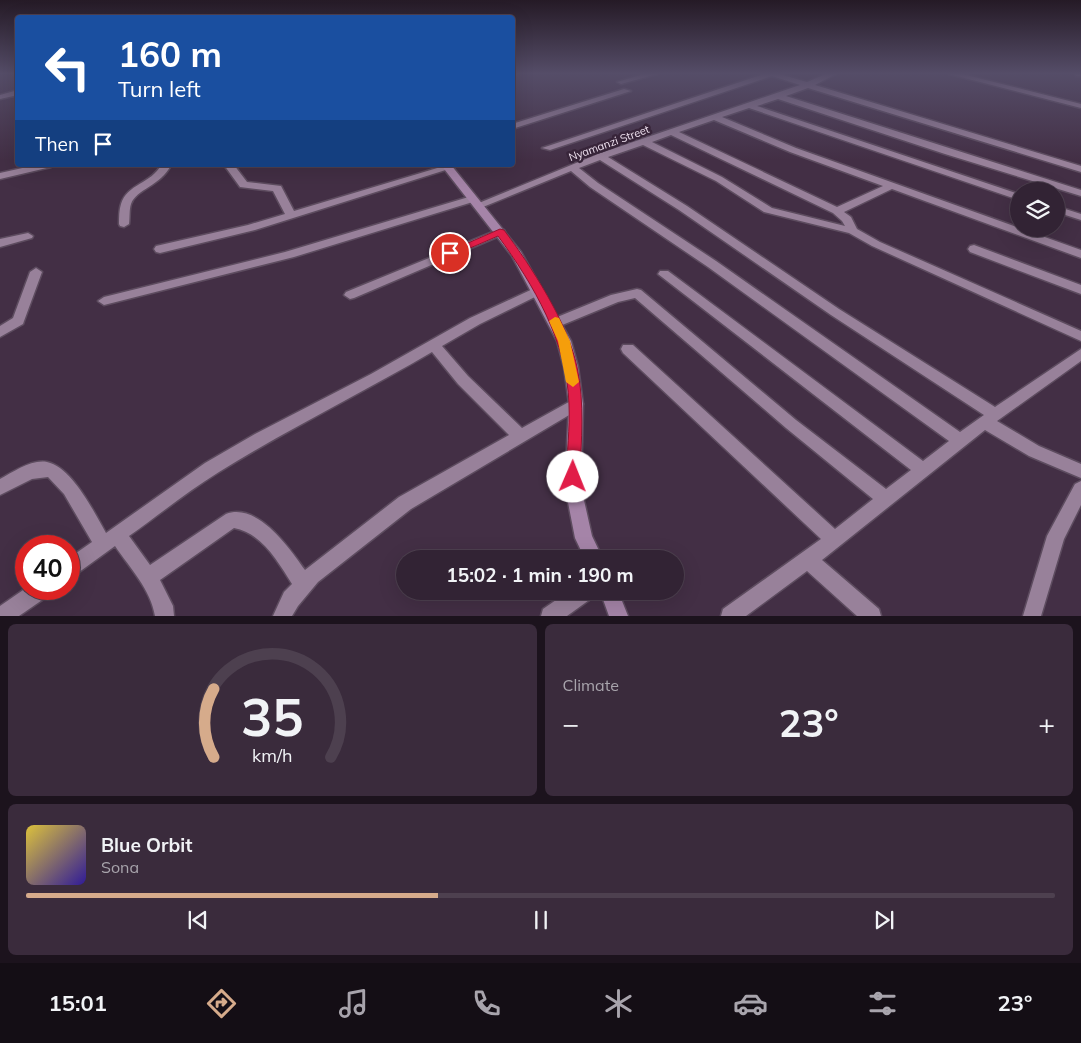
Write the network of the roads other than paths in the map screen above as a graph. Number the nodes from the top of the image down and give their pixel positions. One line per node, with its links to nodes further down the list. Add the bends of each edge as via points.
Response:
1 (589, 103): 10 (street)
2 (684, 103): 13 (street)
3 (755, 103): 7 (street, Nyamanzi Street)
4 (798, 103): 23 (street)
5 (865, 103): 20 (street)
6 (1068, 103): 8 (street)
7 (747, 105): 9 (street, Nyamanzi Street); 24 (street)
8 (1081, 106)
9 (714, 117): 11 (street, Nyamanzi Street); 22 (street)
10 (515, 126)
11 (672, 132): 12 (street, Nyamanzi Street); 26 (street)
12 (645, 142): 14 (street, Nyamanzi Street); 31 (street, via 768,210)
13 (547, 148)
14 (601, 156): 19 (street, Nyamanzi Street); 51 (street, via 683,208)
15 (39, 167): 21 (street)
16 (165, 167): 30 (street, via 158,180 130,196)
17 (230, 167): 28 (street, via 244,185 277,188)
18 (446, 167): 25 (street); 28 (street)
19 (573, 168): 25 (street, Nyamanzi Street); 53 (street)
20 (1081, 169)
21 (0, 176)
22 (892, 186): 26 (street); 37 (street)
23 (1081, 193)
24 (1010, 194)
25 (475, 202): 32 (street); 43 (street, Nyamanzi Street, via 246,266)
26 (837, 211): 31 (street)
27 (1065, 212): 29 (street)
28 (291, 216): 35 (street)
29 (1081, 218)
30 (124, 224)
31 (853, 231): 46 (street)
32 (500, 232): 41 (street); 42 (street)
33 (28, 236): 34 (street)
34 (0, 243)
35 (160, 249)
36 (974, 249): 40 (street)
37 (1081, 254)
38 (36, 272): 45 (street, via 18,321)
39 (664, 274): 54 (street)
40 (1081, 290)
41 (537, 291): 44 (street); 47 (street)
42 (350, 295)
43 (104, 301)
44 (555, 323): 50 (street, via 571,367); 58 (street, via 615,298 637,293 791,424)
45 (0, 332)
46 (1081, 336)
47 (434, 345): 52 (street); 59 (street, via 260,438 211,468)
48 (628, 349): 60 (street)
49 (1081, 354): 51 (street)
50 (576, 404): 52 (street); 61 (street, via 573,488)
51 (990, 419): 53 (street); 55 (street, via 1034,451)
52 (519, 436): 65 (street, via 405,503)
53 (961, 441): 54 (street)
54 (922, 470): 58 (street)
55 (1081, 471)
56 (0, 487): 59 (street, via 48,468 58,474)
57 (1081, 489): 69 (street, via 1056,536)
58 (886, 499): 60 (street)
59 (110, 540): 63 (street); 64 (street)
60 (834, 540): 62 (street)
61 (590, 550)
62 (807, 559): 75 (street); 76 (street)
63 (80, 561)
64 (148, 578): 65 (street, via 232,520 243,520 259,530 280,552); 71 (street)
65 (304, 585): 72 (street)
66 (25, 600): 70 (street)
67 (573, 600): 73 (street)
68 (613, 600): 74 (street)
69 (1032, 614)
70 (2, 616)
71 (165, 616)
72 (282, 616)
73 (550, 616)
74 (619, 616)
75 (730, 616)
76 (872, 616)

